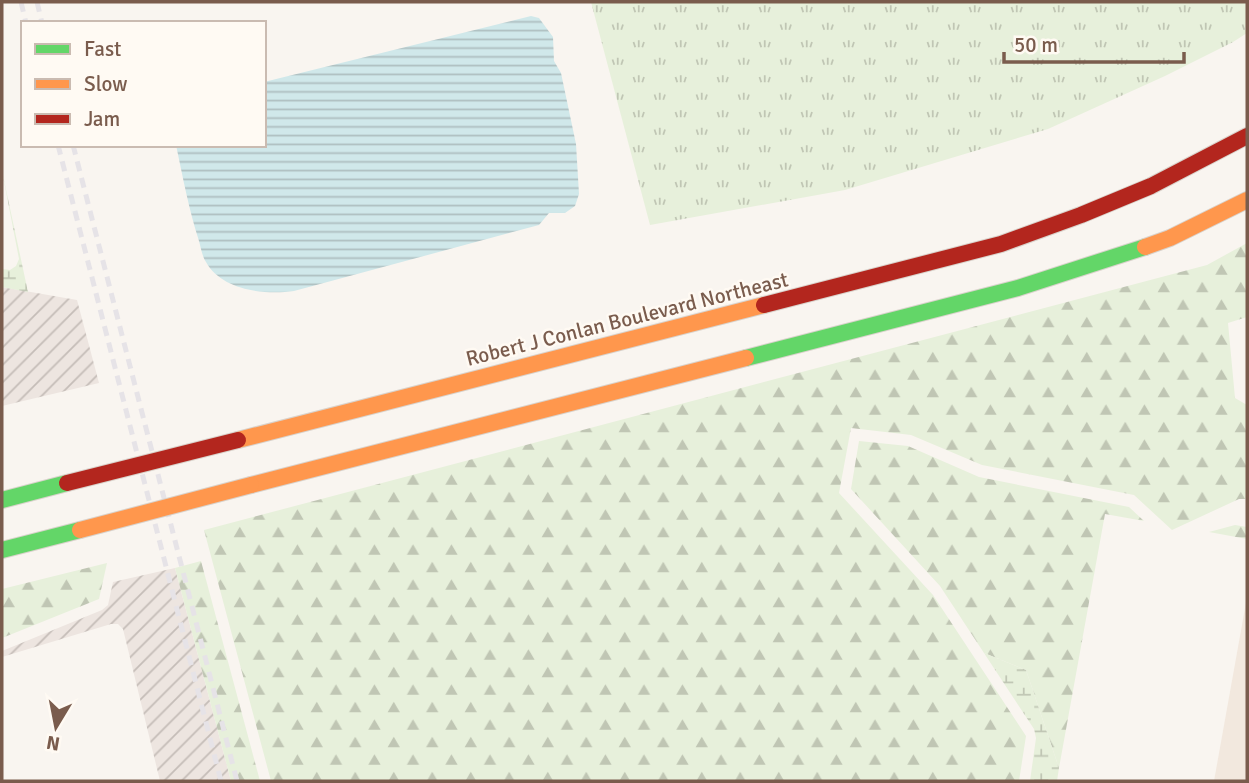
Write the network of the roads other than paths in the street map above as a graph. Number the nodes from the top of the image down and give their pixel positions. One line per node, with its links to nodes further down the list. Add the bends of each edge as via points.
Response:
1 (1247, 136): 3 (main road, Robert J Conlan Boulevard Northeast, bridge, via 1151,186 1000,244)
2 (1247, 200): 4 (main road, bridge, via 1170,238 1018,288)
3 (2, 500)
4 (2, 550)

